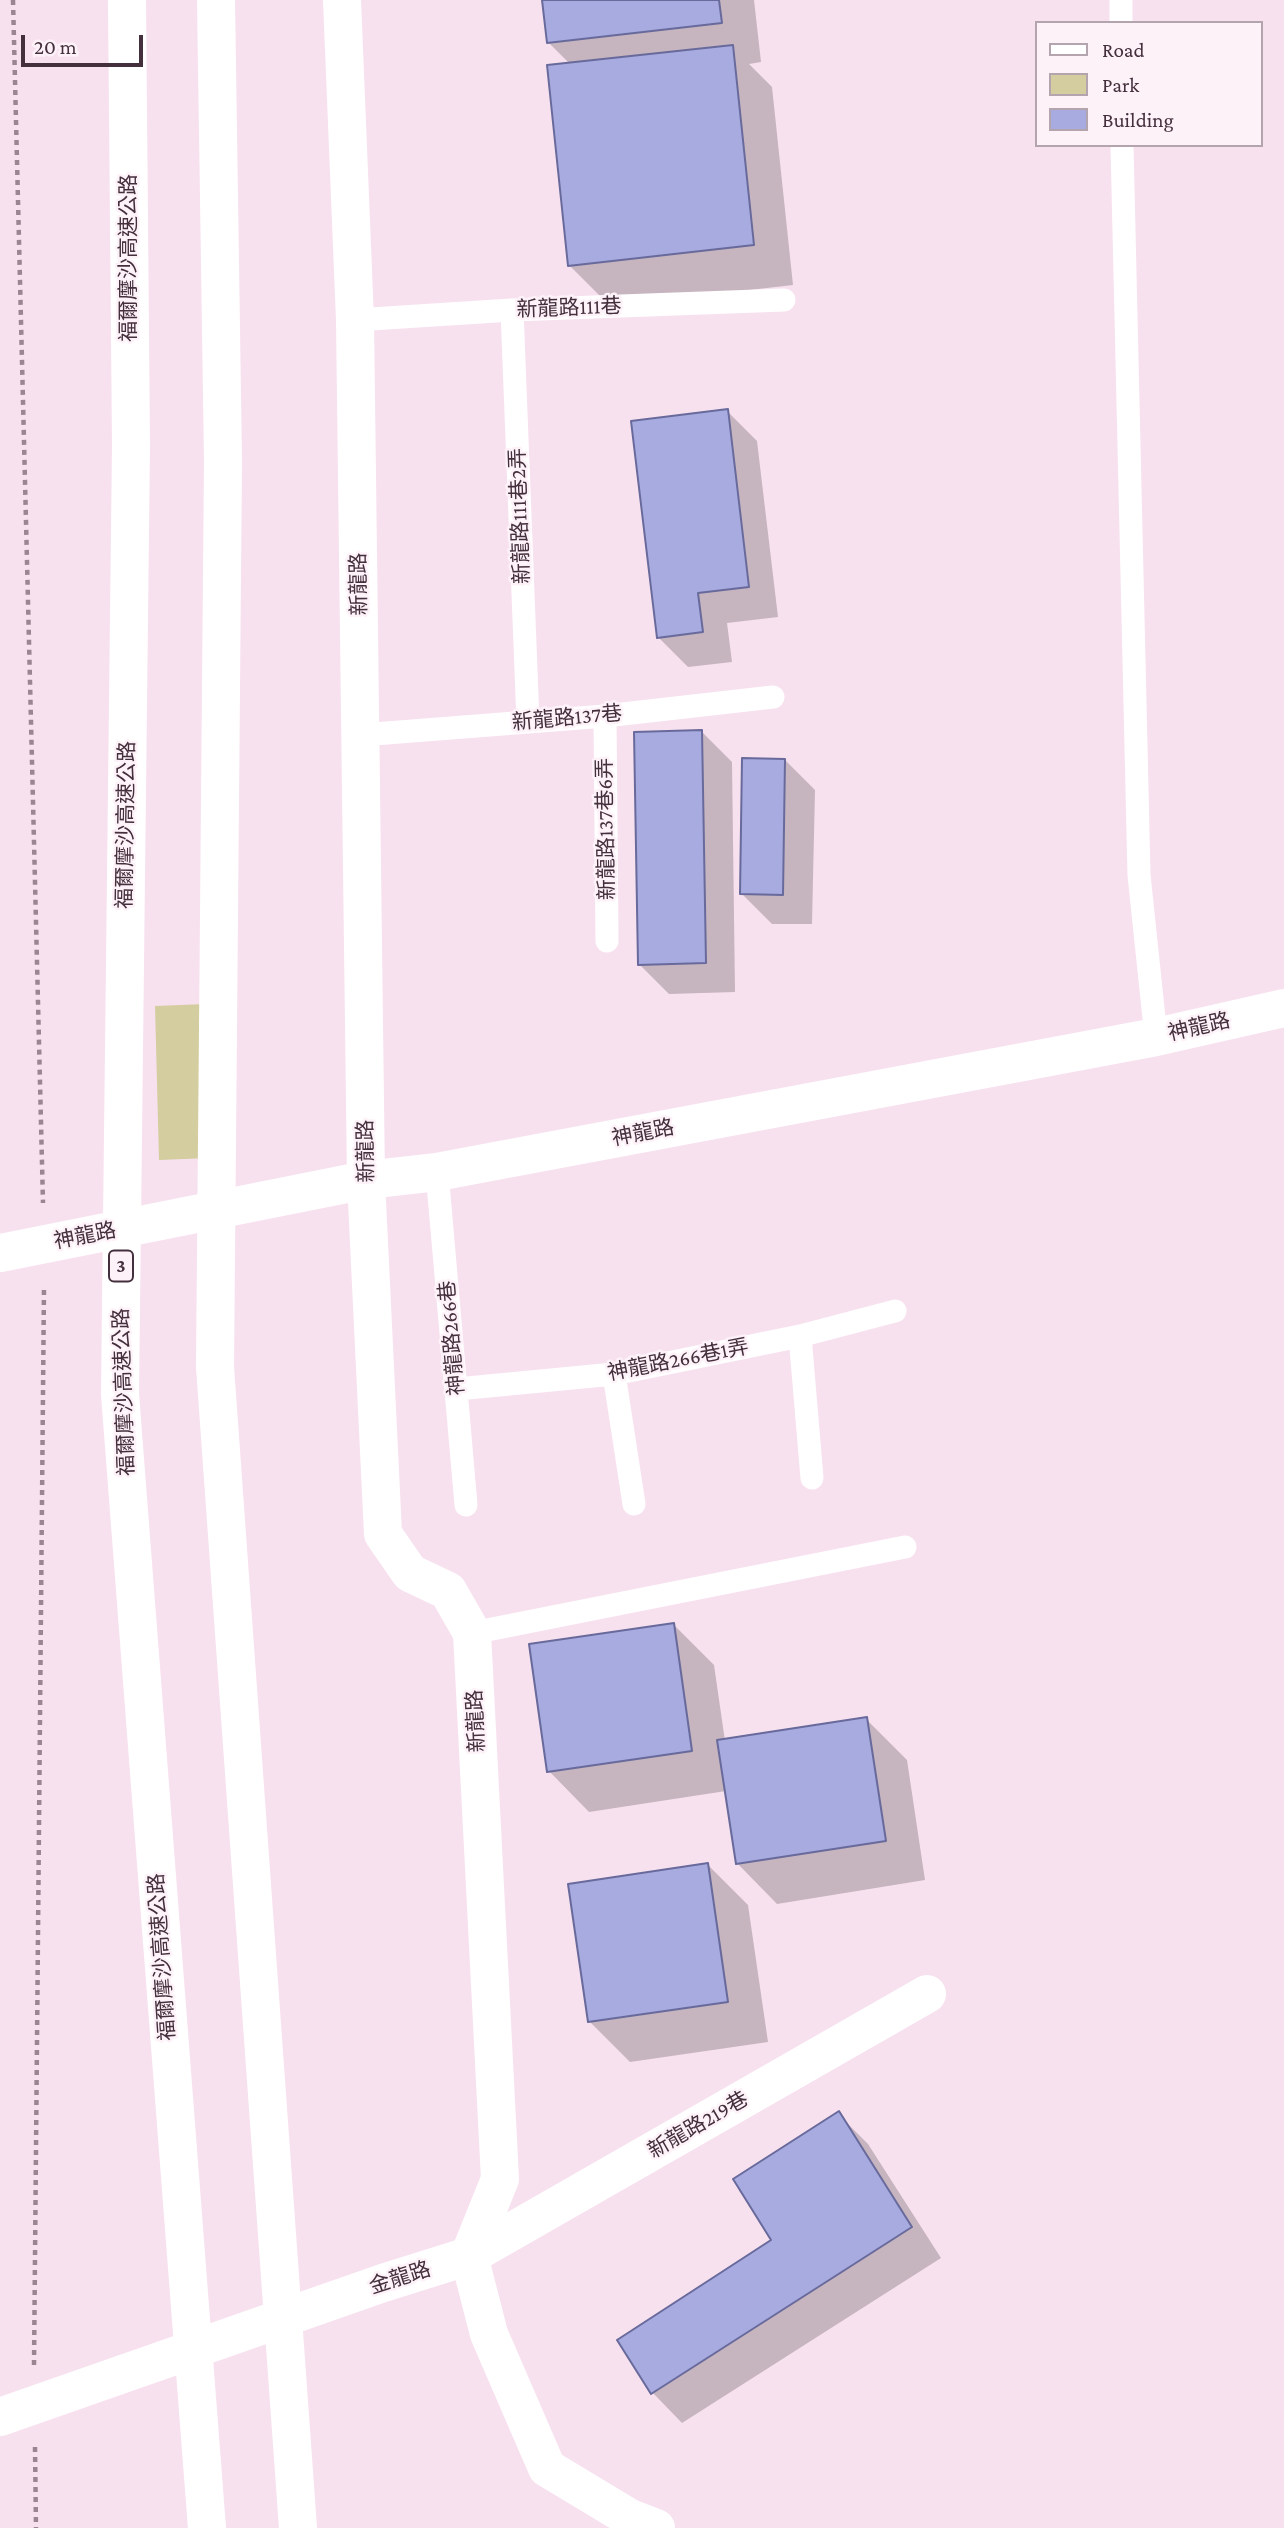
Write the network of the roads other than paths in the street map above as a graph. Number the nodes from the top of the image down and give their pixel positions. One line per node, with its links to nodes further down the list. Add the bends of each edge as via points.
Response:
1 (127, 0): 32 (main road, 福爾摩沙高速公路 / 3, via 131,445 120,1394)
2 (216, 0): 33 (main road, via 223,475 215,1367)
3 (342, 0): 9 (main road, 新龍路)
4 (1121, 0): 5 (lane)
5 (1121, 21)
6 (1122, 147): 16 (lane, via 1139,875)
7 (784, 300): 8 (lane, 新龍路111巷)
8 (512, 310): 9 (lane, 新龍路111巷); 12 (lane, 新龍路111巷2弄)
9 (355, 320): 13 (main road, 新龍路)
10 (773, 697): 11 (lane, 新龍路137巷)
11 (605, 716): 12 (lane, 新龍路137巷); 14 (lane, 新龍路137巷6弄)
12 (528, 722): 13 (lane, 新龍路137巷)
13 (361, 735): 18 (main road, 新龍路)
14 (607, 942)
15 (1284, 1008): 16 (main road, 神龍路)
16 (1156, 1037): 17 (main road, 神龍路)
17 (437, 1172): 18 (main road, 神龍路); 23 (lane, 神龍路266巷)
18 (366, 1180): 19 (main road, 神龍路); 28 (main road, 新龍路, via 383,1534 410,1573 448,1591)
19 (0, 1253)
20 (895, 1311): 21 (lane, 神龍路266巷1弄)
21 (800, 1336): 22 (lane, 神龍路266巷1弄); 24 (lane)
22 (614, 1374): 23 (lane, 神龍路266巷1弄); 25 (lane)
23 (457, 1389): 26 (lane, 神龍路266巷)
24 (811, 1478)
25 (634, 1504)
26 (466, 1505)
27 (905, 1547): 28 (lane)
28 (471, 1633): 30 (main road, 新龍路, via 500,2179)
29 (927, 1994): 30 (main road, 新龍路219巷)
30 (469, 2256): 31 (main road, 金龍路); 34 (main road, via 489,2334 547,2468 630,2518)
31 (17, 2412)
32 (207, 2528)
33 (298, 2528)
34 (656, 2528)

